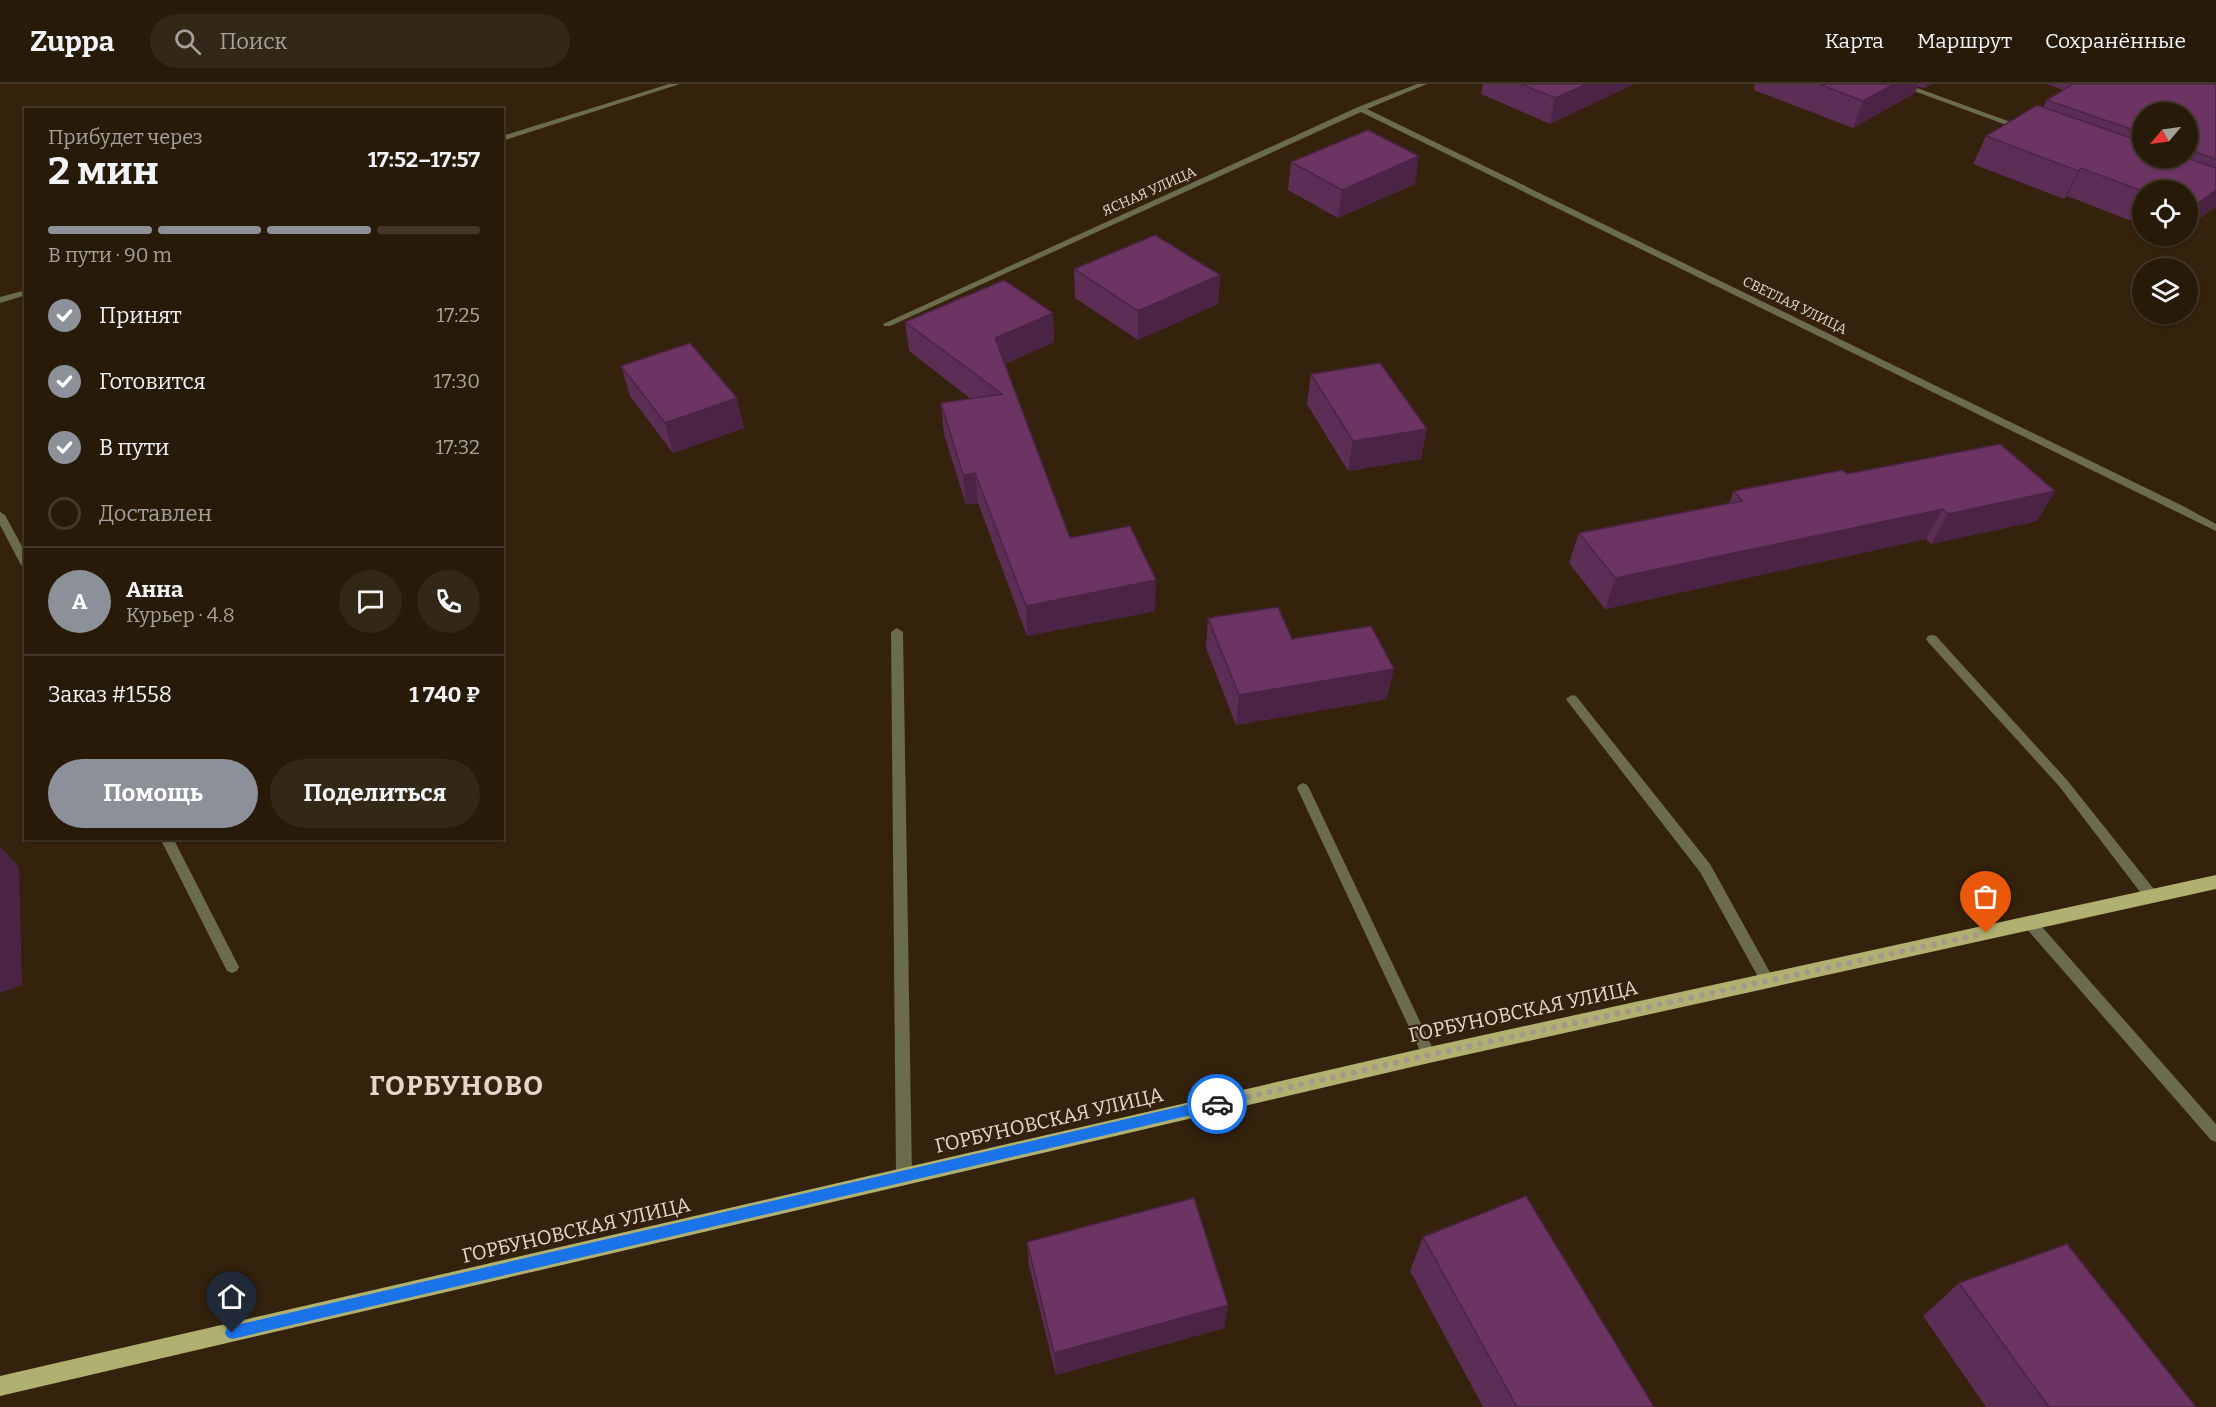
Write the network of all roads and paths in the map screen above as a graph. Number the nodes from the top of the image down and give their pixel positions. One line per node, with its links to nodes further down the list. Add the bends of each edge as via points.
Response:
1 (676, 84): 6 (street)
2 (1423, 84): 4 (street, ЯСНАЯ УЛИЦА)
3 (1899, 84): 5 (street)
4 (1361, 109): 9 (street, ЯСНАЯ УЛИЦА); 11 (street, СВЕТЛАЯ УЛИЦА)
5 (2030, 131)
6 (504, 139)
7 (24, 293): 8 (street)
8 (0, 300)
9 (887, 324)
10 (0, 515): 12 (street)
11 (2216, 528)
12 (24, 561)
13 (897, 632): 25 (street)
14 (1932, 639): 19 (street, via 2063,783)
15 (1572, 699): 22 (street, via 1705,868)
16 (1303, 788): 23 (street)
17 (167, 840): 21 (street)
18 (2216, 882): 19 (main road, ГОРБУНОВСКАЯ УЛИЦА)
19 (2152, 897): 20 (main road, ГОРБУНОВСКАЯ УЛИЦА)
20 (2030, 923): 22 (main road, ГОРБУНОВСКАЯ УЛИЦА); 24 (street)
21 (232, 967)
22 (1767, 980): 23 (main road, ГОРБУНОВСКАЯ УЛИЦА)
23 (1429, 1055): 25 (main road, ГОРБУНОВСКАЯ УЛИЦА)
24 (2216, 1135)
25 (904, 1176): 26 (main road, ГОРБУНОВСКАЯ УЛИЦА)
26 (0, 1386)

